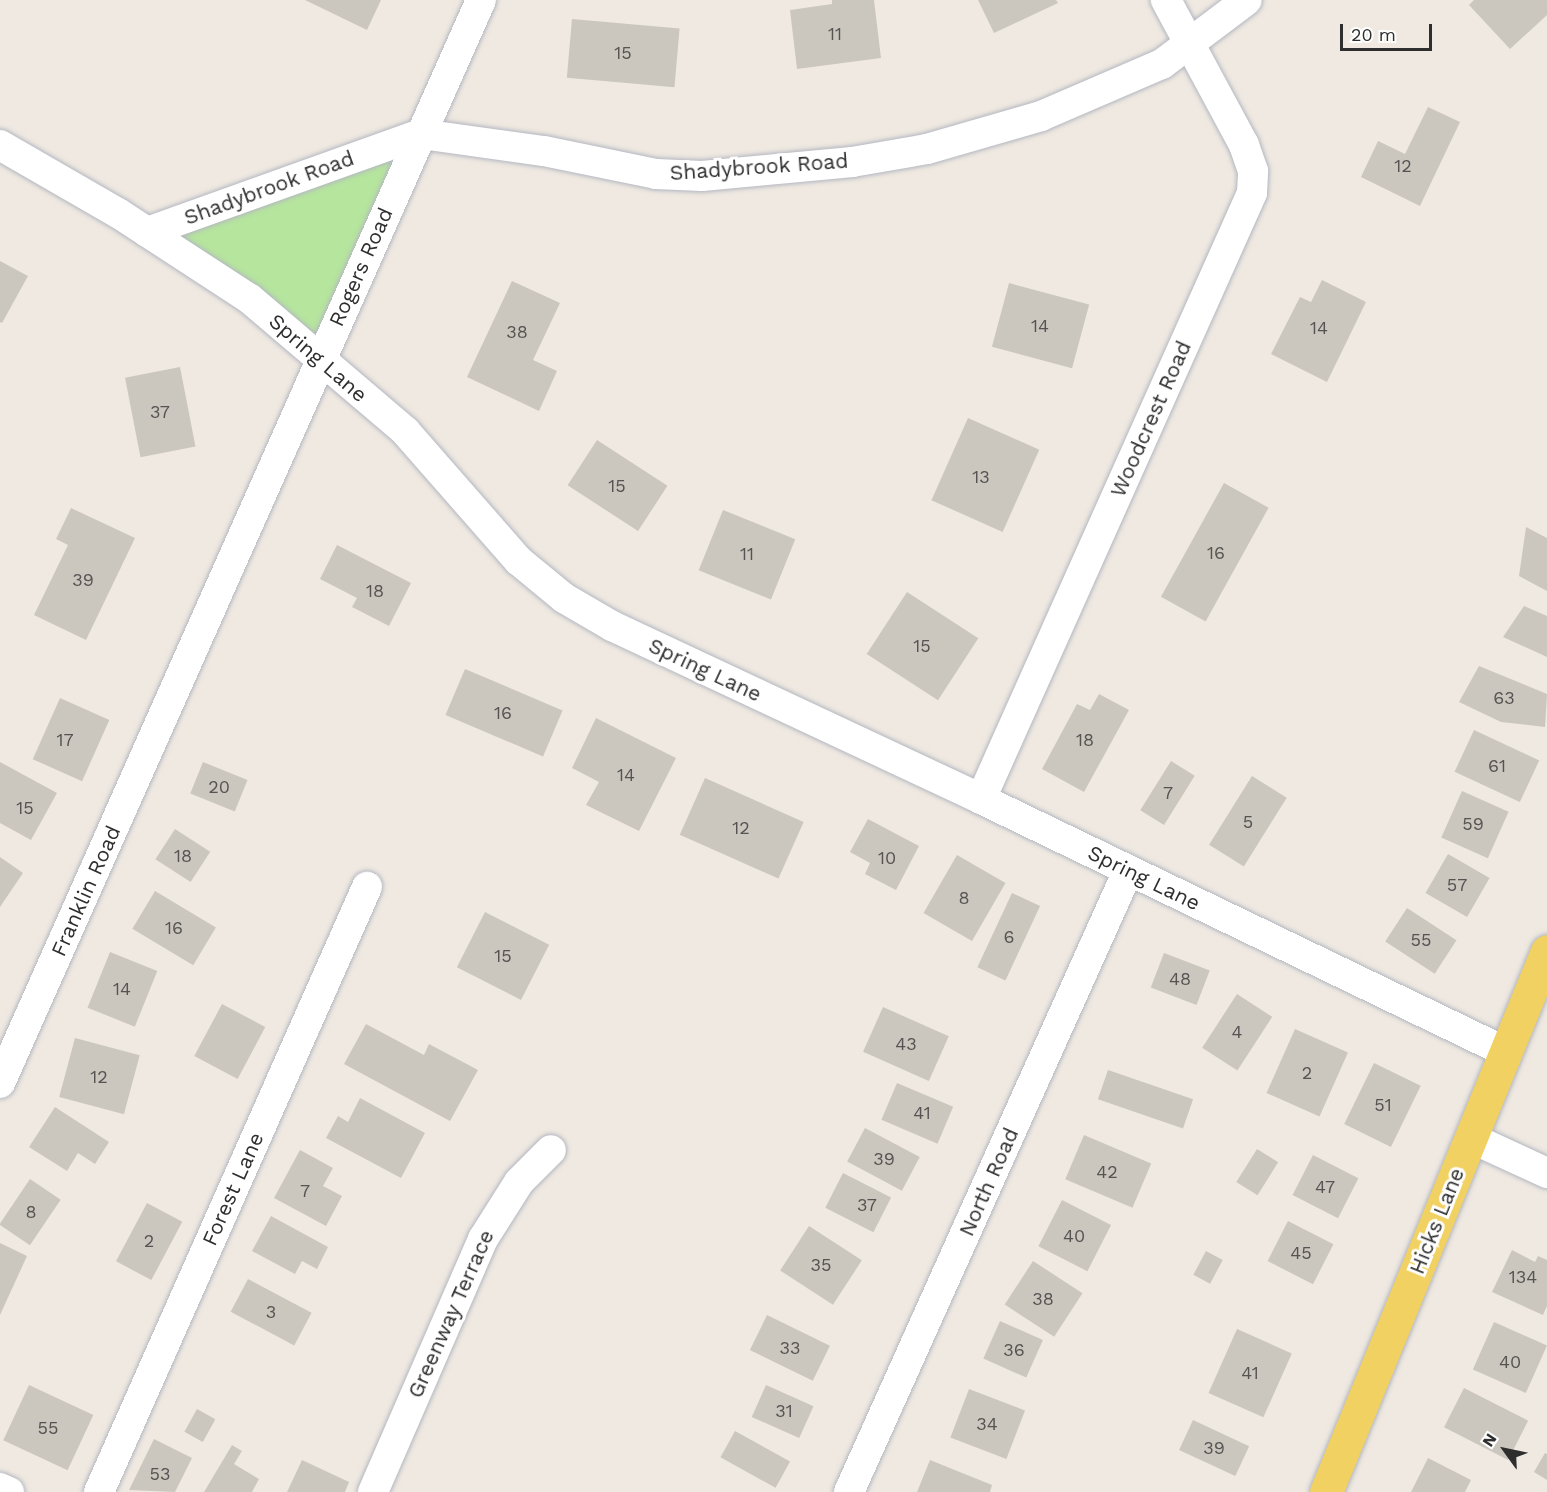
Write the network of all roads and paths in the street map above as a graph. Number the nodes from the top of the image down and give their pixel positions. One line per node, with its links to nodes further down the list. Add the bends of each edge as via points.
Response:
1 (481, 0): 5 (street, Rogers Road)
2 (1166, 0): 4 (street, Woodcrest Road)
3 (1247, 0): 4 (street, Shadybrook Road)
4 (1188, 41): 5 (street, Shadybrook Road, via 1162,64 1041,116 927,149 852,162 702,176 656,174 544,151); 10 (street, Woodcrest Road, via 1244,145 1253,171 1252,193)
5 (421, 134): 7 (street, Shadybrook Road); 8 (street, Rogers Road)
6 (0, 145): 7 (street, Spring Lane)
7 (147, 232): 8 (street, Spring Lane, via 250,299)
8 (319, 361): 9 (street, Rogers Road); 10 (street, Spring Lane, via 405,431 519,561 564,598 612,626)
9 (170, 699): 15 (street, Franklin Road)
10 (981, 798): 11 (street, Spring Lane)
11 (1128, 871): 14 (street, Spring Lane); 23 (street, North Road)
12 (367, 887): 21 (street, Forest Lane)
13 (1547, 951): 14 (main road, Hicks Lane)
14 (1506, 1052): 16 (main road, Hicks Lane)
15 (0, 1083)
16 (1471, 1138): 18 (street); 24 (main road, Hicks Lane)
17 (551, 1150): 22 (street, Greenway Terrace, via 519,1182 483,1239)
18 (1547, 1173)
19 (0, 1488): 20 (street)
20 (9, 1492)
21 (99, 1492)
22 (373, 1492)
23 (849, 1492)
24 (1326, 1492)

